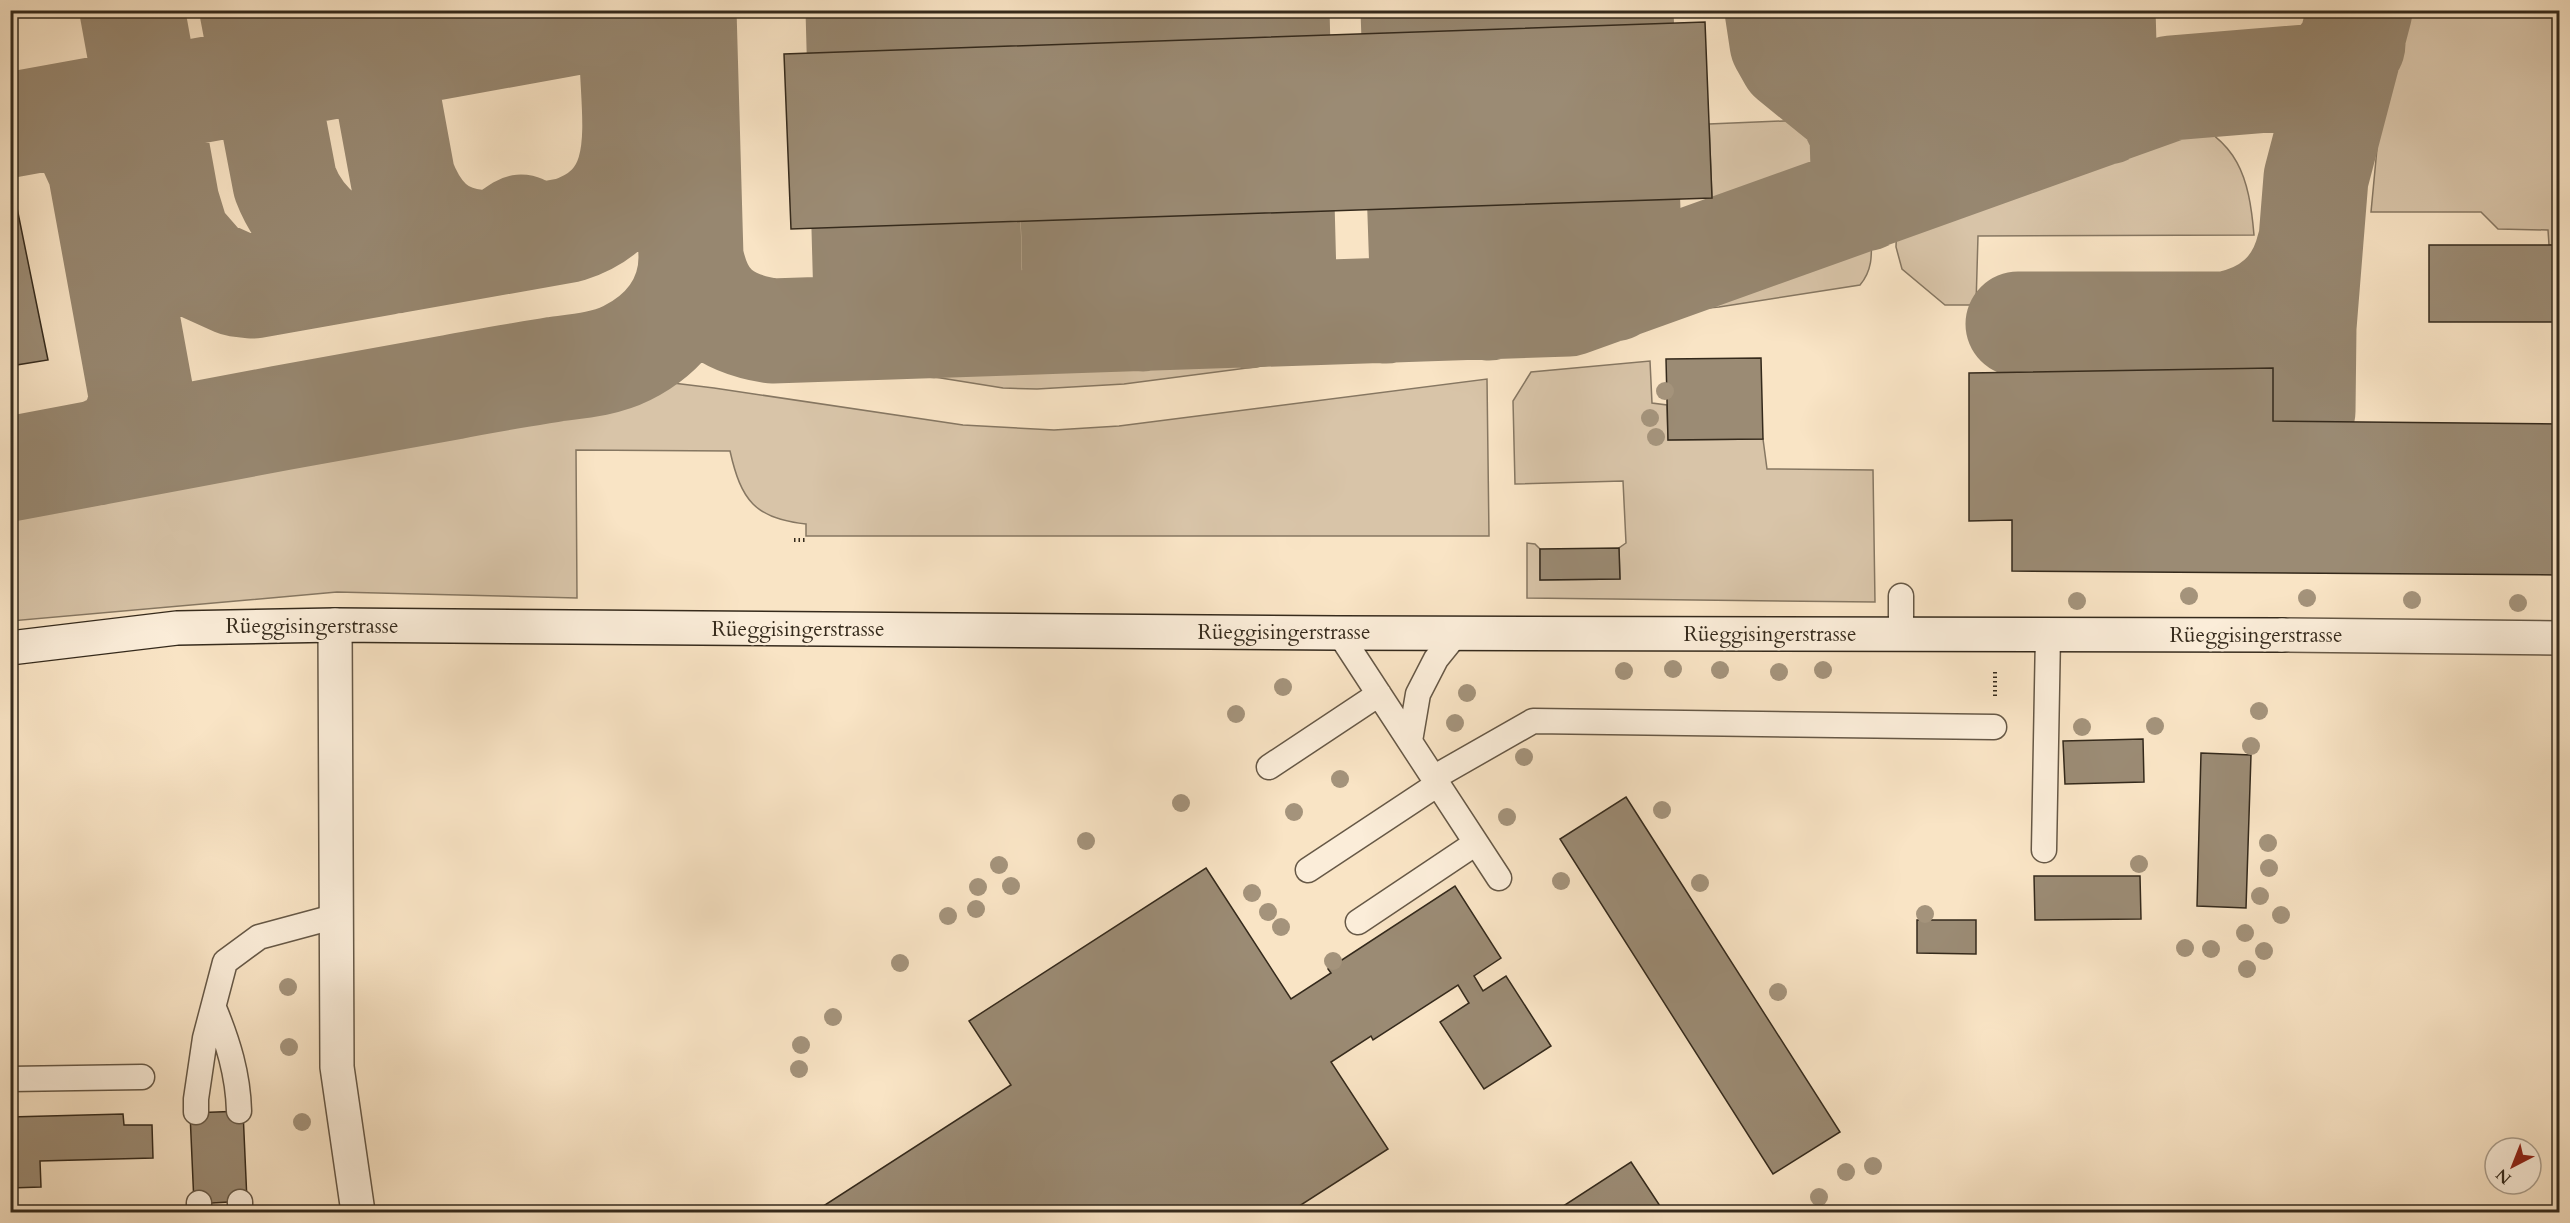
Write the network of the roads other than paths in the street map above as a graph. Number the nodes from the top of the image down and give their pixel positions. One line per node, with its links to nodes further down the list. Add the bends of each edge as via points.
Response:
1 (1901, 596): 5 (lane)
2 (335, 625): 3 (main road, Rüeggisingerstrasse); 8 (main road, Rüeggisingerstrasse, via 177,628); 18 (main road)
3 (1339, 633): 4 (main road, Rüeggisingerstrasse); 9 (lane)
4 (1456, 633): 5 (main road, Rüeggisingerstrasse); 11 (lane, via 1436,659 1418,694)
5 (1901, 634): 6 (main road, Rüeggisingerstrasse)
6 (2048, 634): 7 (main road, Rüeggisingerstrasse); 15 (lane)
7 (2559, 638)
8 (10, 648)
9 (1379, 694): 11 (lane); 12 (lane)
10 (1994, 727): 13 (lane, via 1533,721)
11 (1410, 741): 13 (lane)
12 (1269, 768)
13 (1436, 781): 14 (lane); 16 (lane)
14 (1476, 843): 17 (lane); 19 (lane)
15 (2044, 850)
16 (1308, 870)
17 (1499, 878)
18 (337, 916): 20 (lane, via 259,937 225,962); 25 (main road, via 337,1067)
19 (1358, 922)
20 (214, 1008): 23 (lane, via 228,1042); 24 (lane, via 205,1038)
21 (142, 1077): 22 (lane)
22 (10, 1079)
23 (239, 1111)
24 (196, 1112)
25 (358, 1212)

